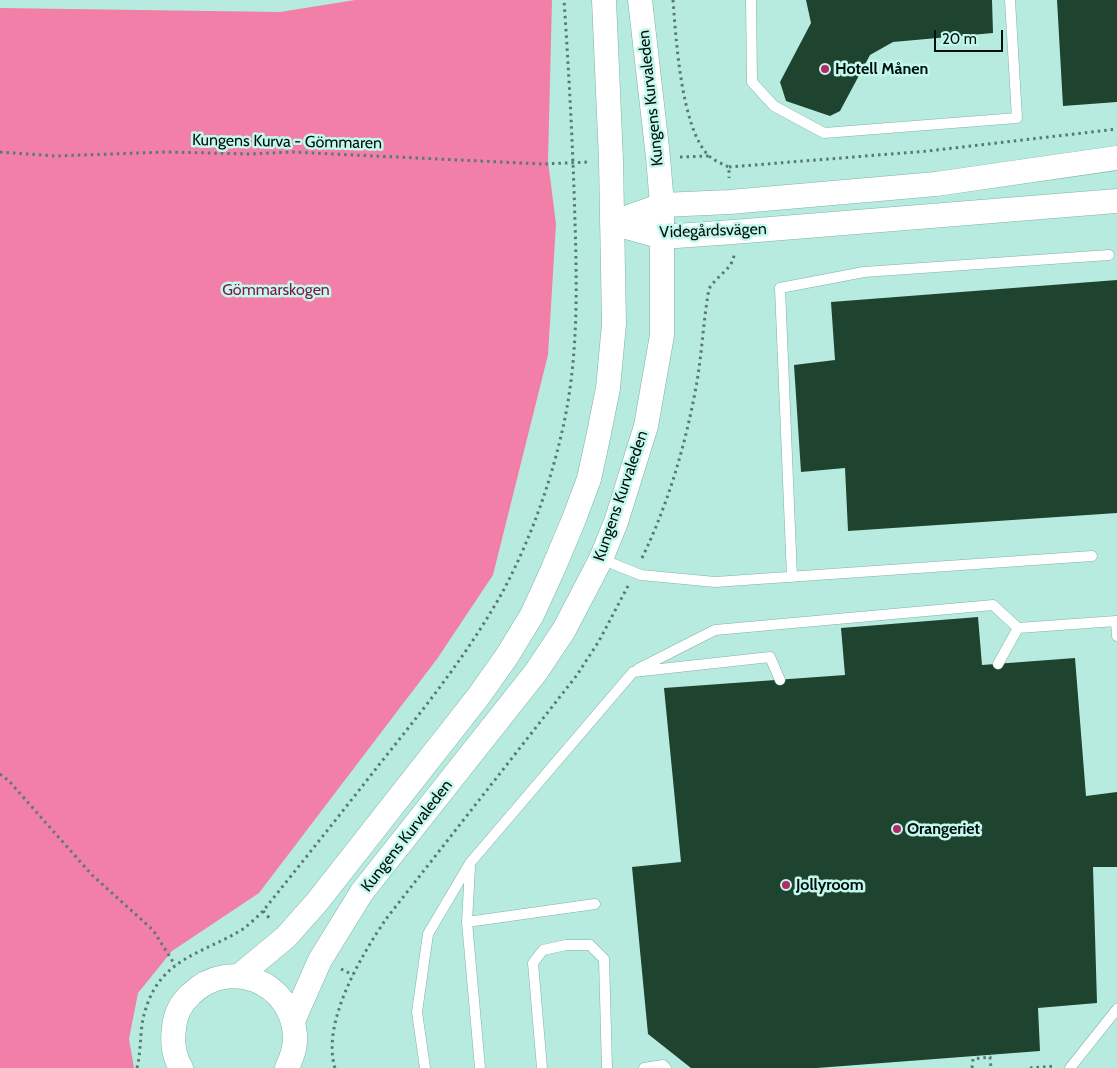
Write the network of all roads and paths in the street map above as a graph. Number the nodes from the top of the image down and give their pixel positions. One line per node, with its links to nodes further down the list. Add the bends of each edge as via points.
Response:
1 (564, 0): 9 (path)
2 (604, 0): 13 (street, Kungens Kurvaleden)
3 (640, 0): 12 (street, Kungens Kurvaleden)
4 (751, 0): 5 (lane, via 752,82 774,106 824,133 1017,118)
5 (1010, 0)
6 (1117, 130): 10 (path, via 928,151)
7 (0, 152): 9 (path, Kungens Kurva - Gömmaren, via 54,156 291,152 543,164)
8 (1117, 158): 12 (street, Videgårdsvägen, via 936,184)
9 (573, 162): 29 (path, via 577,295 565,416 541,503 503,591 446,682 263,911 244,928)
10 (729, 167)
11 (1117, 201): 14 (street, Videgårdsvägen)
12 (662, 205): 13 (street, Videgårdsvägen); 14 (street, Kungens Kurvaleden)
13 (612, 223): 14 (street, Videgårdsvägen); 30 (street, Kungens Kurvaleden, via 614,324 608,388 599,433 589,479 532,614 478,697 317,902 286,937)
14 (662, 237): 17 (street, Kungens Kurvaleden, via 662,335 653,392 632,475)
15 (1109, 255): 18 (lane, via 864,272 780,288)
16 (1092, 556): 18 (lane)
17 (601, 559): 18 (lane, via 641,575 715,582); 32 (street, Kungens Kurvaleden, via 564,630 536,672 362,892 320,960)
18 (792, 576)
19 (1116, 621): 20 (lane); 21 (lane)
20 (1018, 628): 22 (lane); 23 (lane, via 993,605 715,630)
21 (1117, 636)
22 (998, 664)
23 (633, 672): 24 (lane, via 770,657); 26 (lane)
24 (780, 680)
25 (0, 774): 29 (path, via 92,875 153,930)
26 (470, 863): 28 (lane); 36 (lane, via 428,934 417,1012)
27 (595, 904): 28 (lane)
28 (467, 922): 37 (lane)
29 (176, 965): 35 (path, via 153,990 145,1008)
30 (239, 976): 32 (street, via 257,980 273,990 286,1004); 34 (street, via 212,980 199,986 184,1001 175,1019 172,1040)
31 (1117, 1009): 44 (lane)
32 (293, 1021): 33 (street)
33 (295, 1063)
34 (176, 1065)
35 (137, 1068)
36 (425, 1068)
37 (480, 1068)
38 (542, 1068): 39 (lane, via 533,963 543,950 566,945 590,945 604,958)
39 (607, 1068)
40 (644, 1068): 41 (lane, via 663,1065)
41 (666, 1068)
42 (972, 1068): 43 (path, via 973,1059 990,1057)
43 (991, 1068)
44 (1070, 1068)

